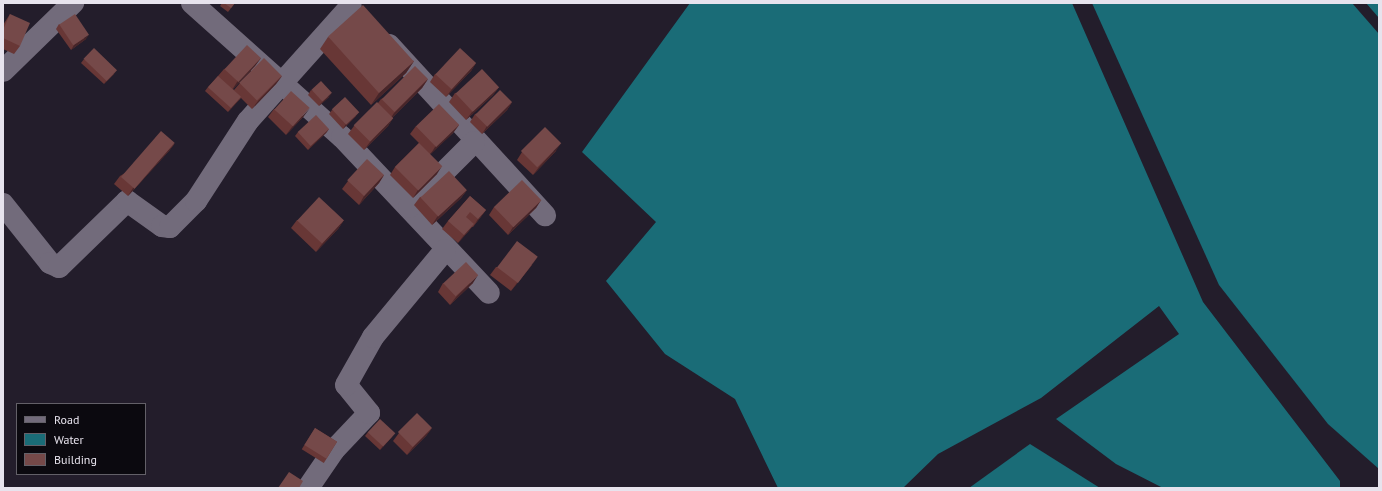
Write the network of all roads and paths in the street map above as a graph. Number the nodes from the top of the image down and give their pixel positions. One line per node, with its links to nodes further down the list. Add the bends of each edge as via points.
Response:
1 (73, 3): 4 (street)
2 (192, 3): 5 (street)
3 (349, 5): 5 (street); 6 (street)
4 (3, 72)
5 (282, 84): 7 (street, via 243,128 191,207 170,227 162,226 127,201 58,267 50,262); 8 (street, via 342,137)
6 (474, 142): 8 (street); 9 (street)
7 (3, 204)
8 (409, 207): 10 (street)
9 (545, 215)
10 (445, 250): 11 (street); 12 (street, via 373,337 346,385 369,413 334,450)
11 (489, 293)
12 (308, 488)

